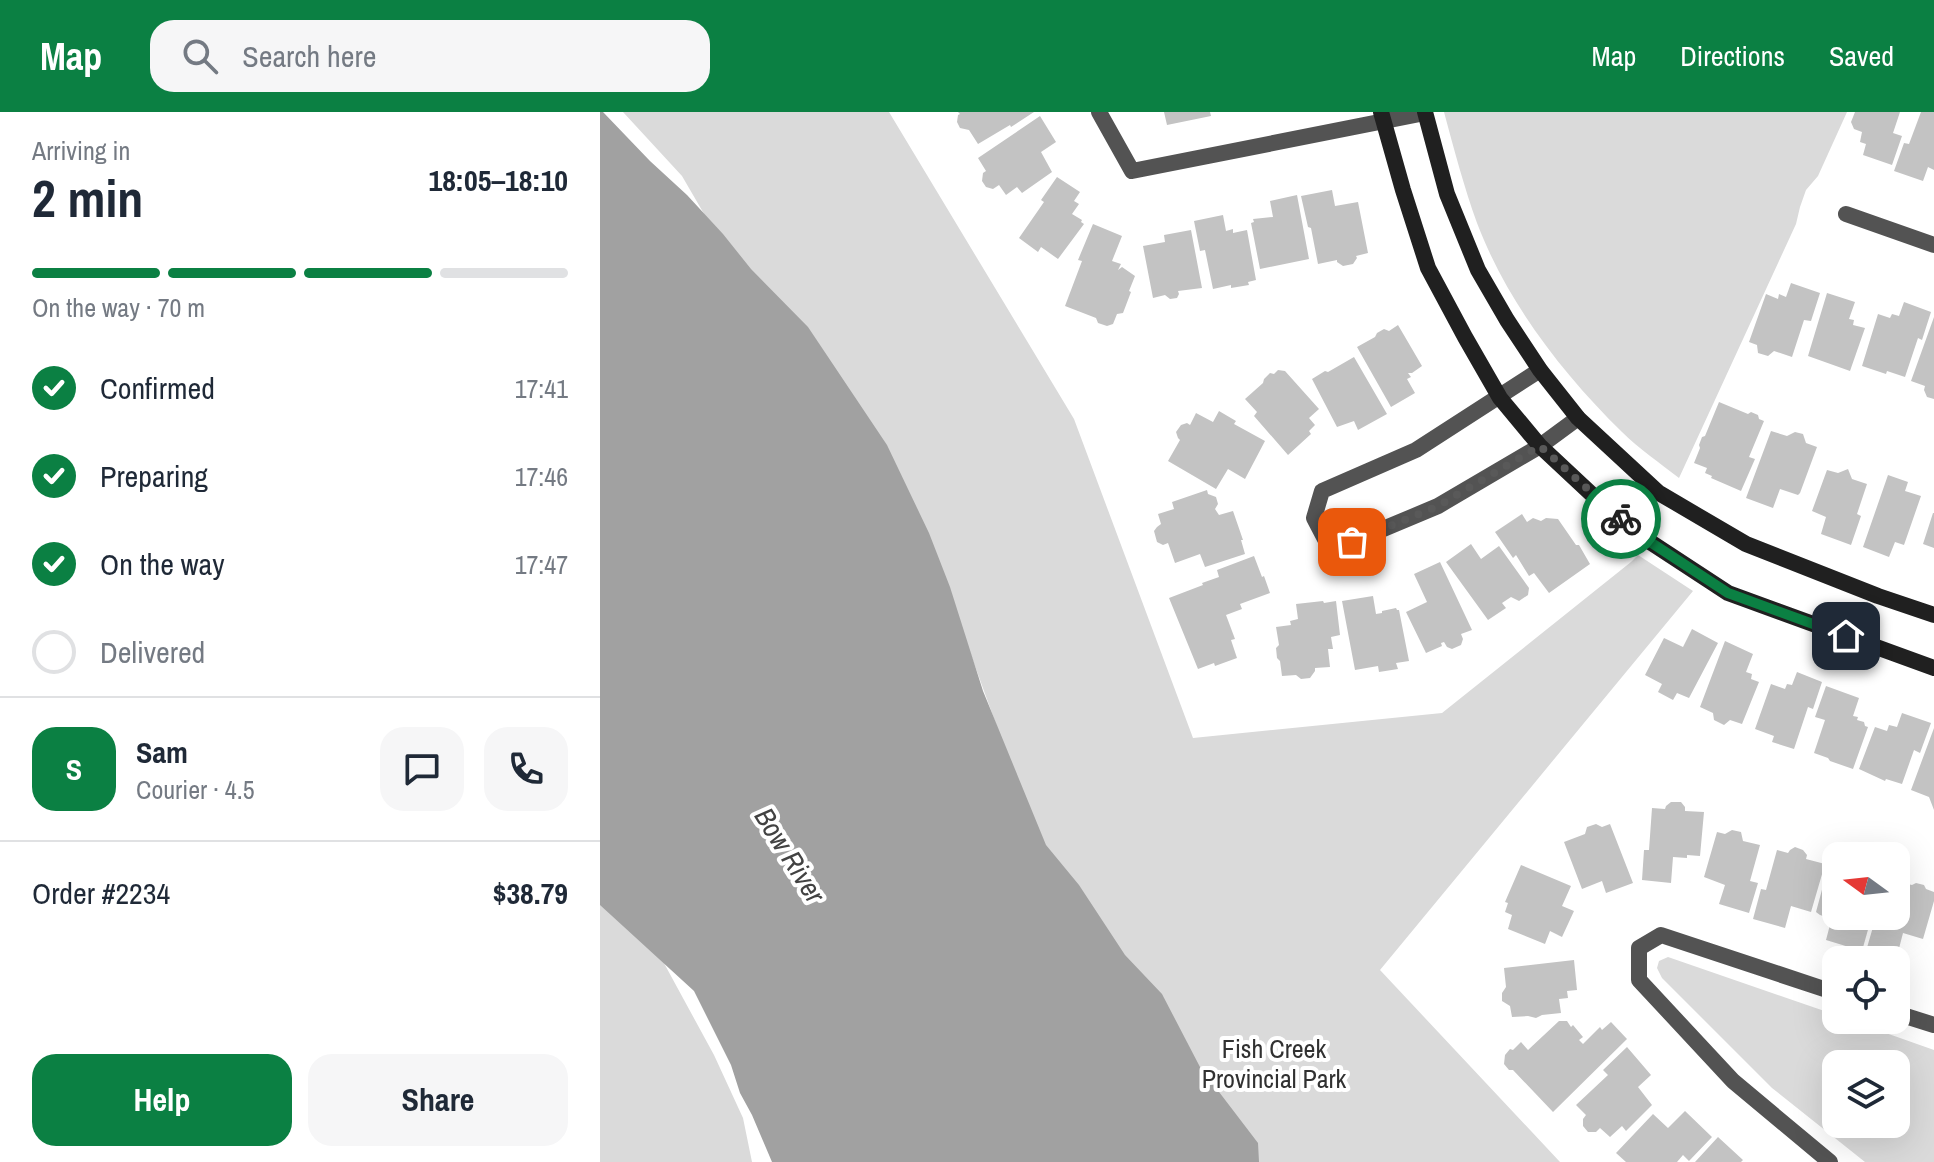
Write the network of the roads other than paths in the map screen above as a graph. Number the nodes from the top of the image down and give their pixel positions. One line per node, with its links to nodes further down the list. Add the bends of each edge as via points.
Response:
1 (1099, 112): 3 (street, via 1132,171)
2 (1425, 113): 3 (street); 6 (street, via 1447,194 1478,270)
3 (1382, 117): 7 (street, via 1428,268)
4 (1846, 214): 5 (street)
5 (1934, 245)
6 (1540, 370): 7 (street); 8 (street)
7 (1500, 398): 9 (street); 9 (street, via 1416,450 1322,491 1314,518 1325,539 1352,542 1438,506)
8 (1578, 418): 9 (street); 10 (street, via 1659,493 1746,544)
9 (1540, 446): 11 (street, via 1641,536 1728,593)
10 (1934, 615)
11 (1934, 668)
12 (1822, 988): 15 (street, via 1661,935 1639,948 1639,980 1733,1081)
13 (1910, 1017): 14 (street)
14 (1934, 1025)
15 (1830, 1162)

